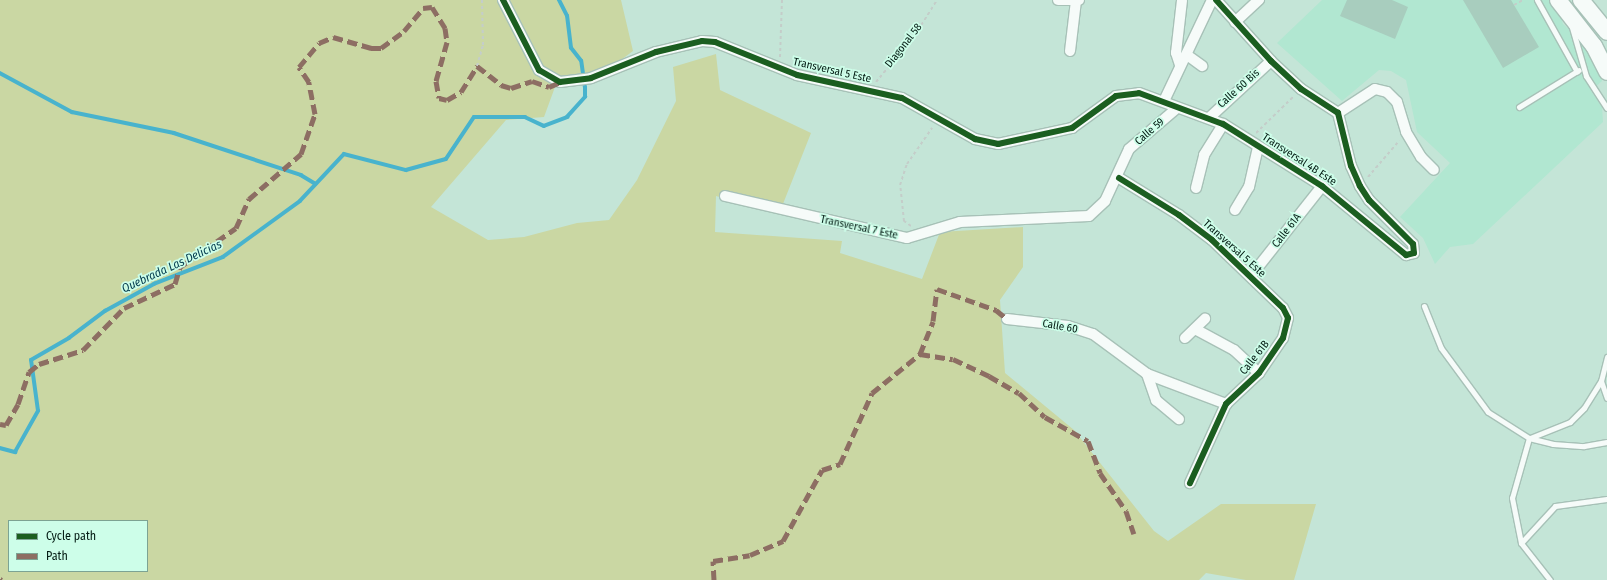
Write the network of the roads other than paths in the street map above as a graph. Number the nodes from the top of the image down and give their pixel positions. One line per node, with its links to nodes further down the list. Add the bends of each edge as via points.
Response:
1 (502, 0): 22 (street, Transversal 5 Este, via 539,70 550,79 570,82 591,78 644,55 702,41 715,42 779,68 902,98 975,139 998,144 1072,128 1116,96 1127,92)
2 (1058, 0): 3 (street)
3 (1077, 0): 14 (street, via 1076,25)
4 (1182, 0): 17 (street, via 1176,53)
5 (1212, 0): 15 (street, Calle 59)
6 (1216, 0): 12 (street)
7 (1258, 0): 12 (street)
8 (1538, 0): 20 (lane)
9 (1558, 0): 11 (main road)
10 (1581, 0): 13 (main road)
11 (1569, 13): 19 (lane); 21 (main road, via 1594,46)
12 (1235, 22): 16 (street)
13 (1607, 32)
14 (1070, 51)
15 (1188, 55): 17 (street, Calle 59); 18 (street)
16 (1271, 61): 26 (street, via 1302,89); 27 (street, Calle 60 Bis)
17 (1180, 65): 22 (street, Calle 59)
18 (1202, 66)
19 (1583, 68): 20 (lane); 24 (lane)
20 (1577, 72): 23 (lane)
21 (1607, 72)
22 (1164, 102): 25 (street, Transversal 4B Este)
23 (1519, 107)
24 (1607, 108)
25 (1176, 109): 27 (street, Transversal 4B Este); 31 (street, Calle 59, via 1130,149)
26 (1338, 113): 30 (street, via 1375,89 1387,92 1397,102 1406,132 1421,157); 32 (street, Transversal 4B Este, via 1351,166 1360,186 1369,200 1413,244 1414,253 1406,255)
27 (1209, 118): 28 (street, Transversal 4B Este)
28 (1223, 124): 29 (street, Transversal 4B Este); 33 (street, Calle 60 Bis, via 1204,155)
29 (1258, 147): 32 (street, Transversal 4B Este); 35 (street, via 1249,187)
30 (1434, 170)
31 (1119, 178): 36 (street, Calle 59, via 1105,200); 37 (street, Transversal 5 Este, via 1179,215)
32 (1322, 186): 37 (street, Calle 61A)
33 (1196, 188)
34 (725, 196): 36 (street, Transversal 7 Este, via 897,237 960,222)
35 (1235, 210)
36 (1089, 216)
37 (1251, 276): 40 (street, Transversal 5 Este, via 1283,308)
38 (1424, 306): 51 (lane, via 1441,348 1488,412)
39 (1205, 318): 42 (street)
40 (1288, 318): 45 (street, Calle 61B, via 1283,338)
41 (1007, 319): 46 (street, Calle 60, via 1068,326 1093,334)
42 (1195, 329): 43 (street); 45 (street, via 1234,350)
43 (1185, 338)
44 (1607, 357): 47 (lane)
45 (1259, 373): 49 (street, Calle 61B)
46 (1147, 374): 49 (street); 50 (street, via 1156,400)
47 (1601, 381): 48 (lane); 51 (lane, via 1570,422)
48 (1607, 398)
49 (1226, 404): 53 (street)
50 (1179, 419)
51 (1529, 438): 52 (lane, via 1584,446); 55 (lane, via 1512,498)
52 (1607, 442)
53 (1190, 483)
54 (1607, 499): 55 (lane, via 1555,506)
55 (1521, 543): 56 (lane)
56 (1550, 580)

